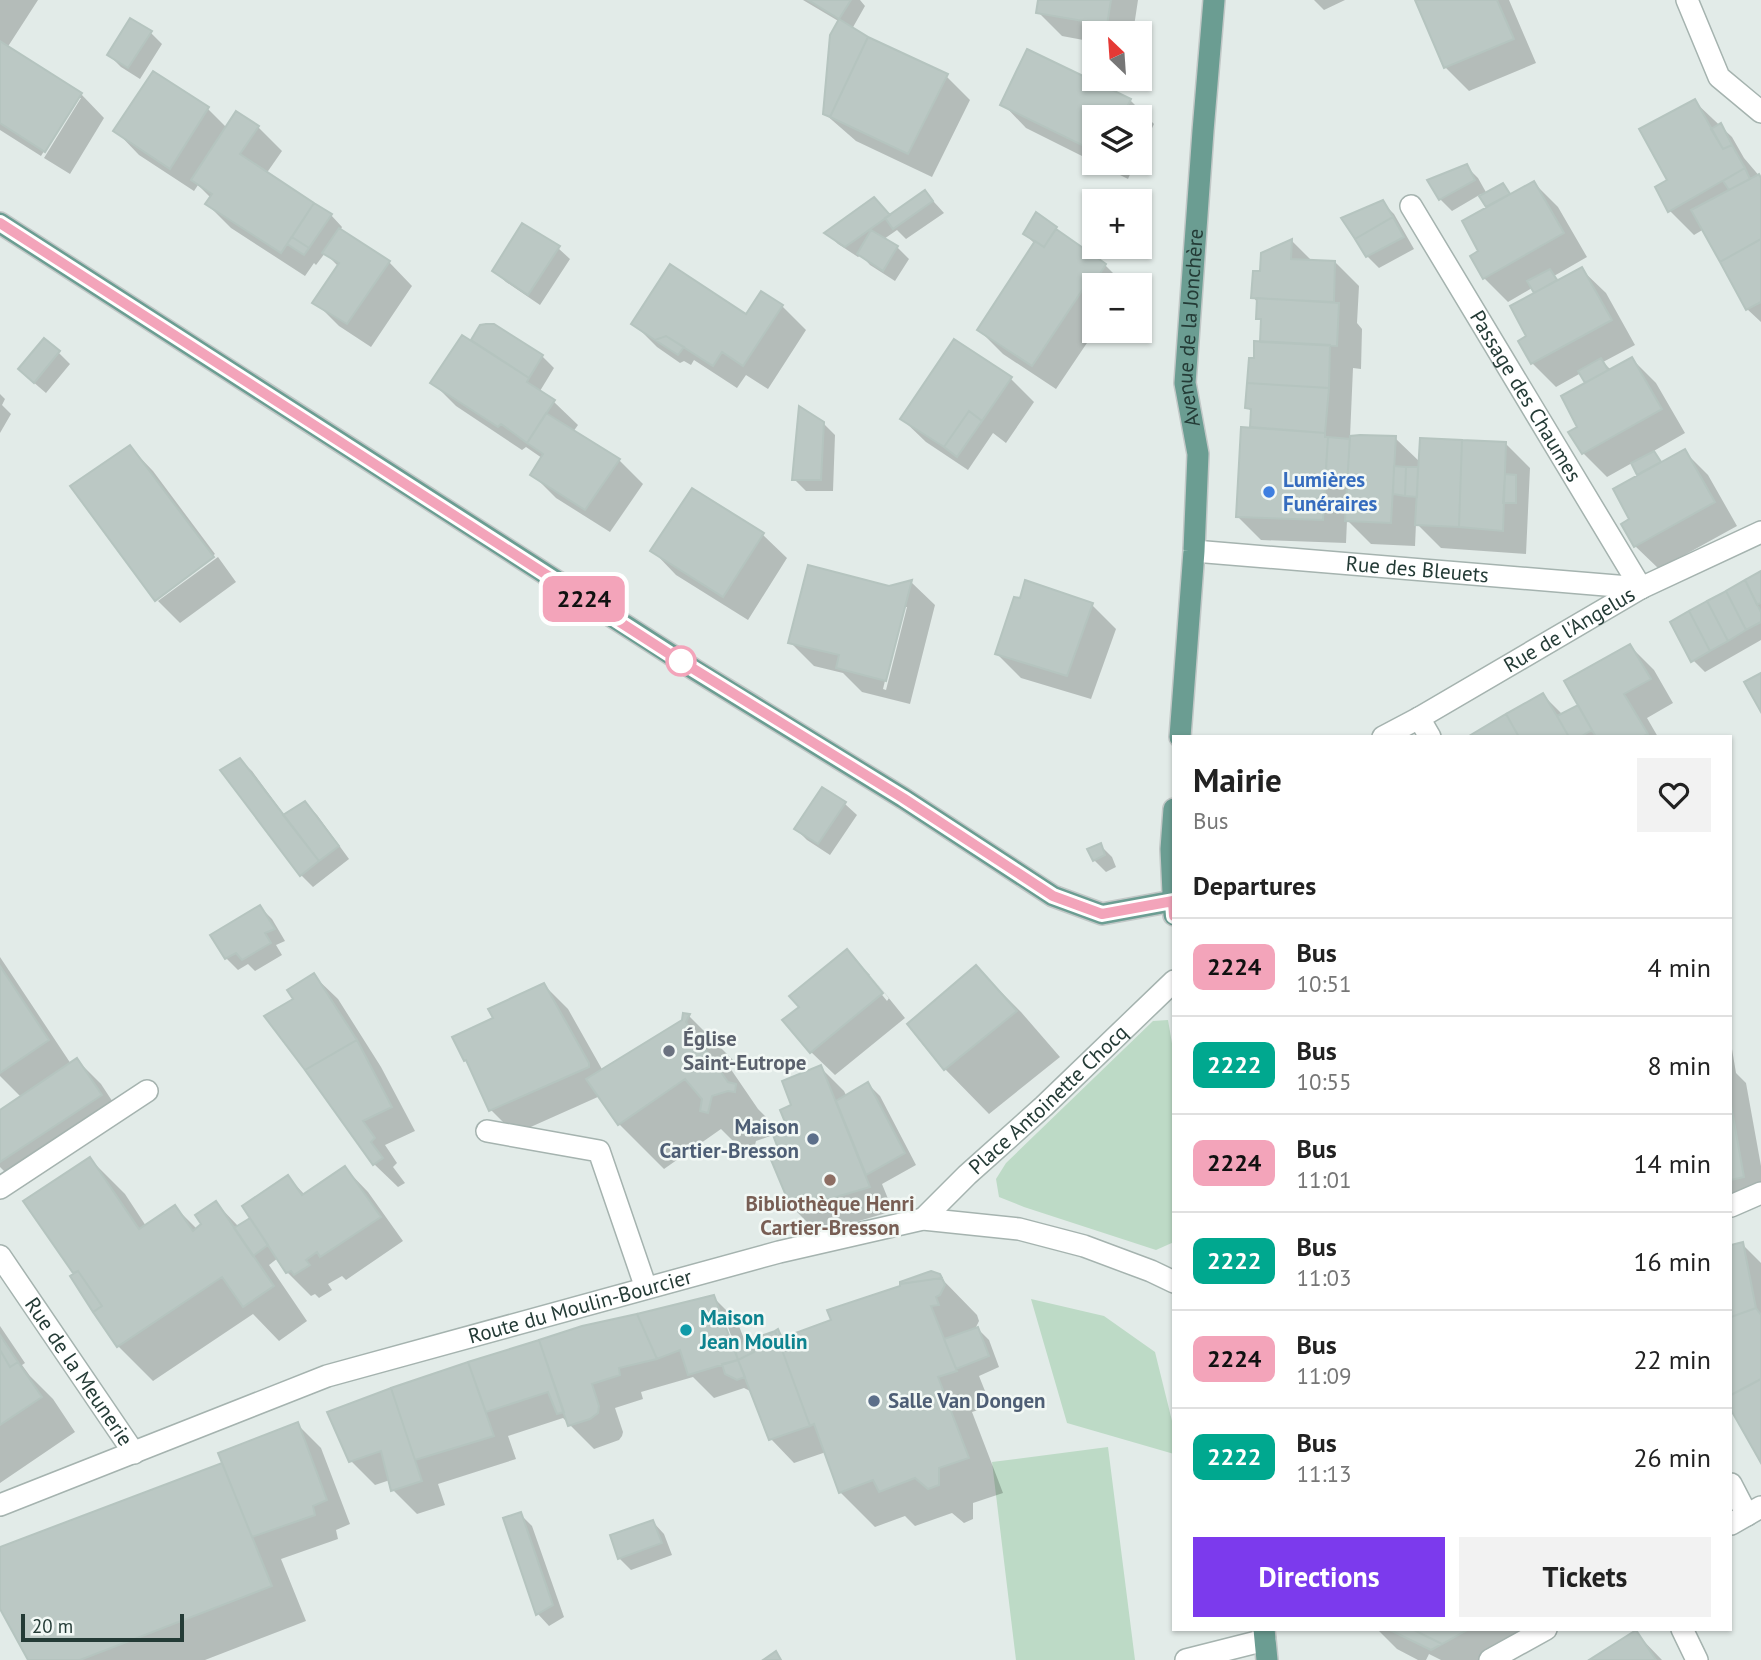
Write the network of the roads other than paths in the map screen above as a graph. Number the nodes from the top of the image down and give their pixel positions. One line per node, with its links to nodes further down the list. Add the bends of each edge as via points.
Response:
1 (1214, 0): 7 (main road, Avenue de la Jonchère, via 1185,383 1198,454)
2 (1687, 0): 3 (street, via 1719,77)
3 (1761, 112)
4 (1411, 205): 8 (street, Passage des Chaumes)
5 (0, 223): 13 (main road, via 1053,896 1102,914)
6 (1761, 531): 8 (street, Rue de l'Angelus)
7 (1194, 551): 8 (street, Rue des Bleuets); 10 (main road, Avenue de la Jonchère)
8 (1641, 588): 9 (street, Rue de l'Angelus)
9 (1419, 718): 11 (street, Rue de l'Angelus); 12 (street)
10 (1180, 735)
11 (1387, 735)
12 (1429, 735)
13 (1172, 909)
14 (1172, 983): 20 (street, Place Antoinette Chocq)
15 (147, 1091): 17 (street)
16 (487, 1131): 23 (street, via 599,1151)
17 (0, 1188)
18 (1761, 1193): 19 (street)
19 (1732, 1206)
20 (923, 1219): 22 (street, Route du Moulin-Bourcier, via 1019,1229 1084,1246); 23 (street, Route du Moulin-Bourcier)
21 (0, 1256): 24 (street, Rue de la Meunerie)
22 (1172, 1281)
23 (646, 1288): 24 (street, Route du Moulin-Bourcier, via 327,1376)
24 (134, 1453): 26 (street, Route du Moulin-Bourcier)
25 (1732, 1486): 27 (street)
26 (0, 1505)
27 (1746, 1515)
28 (1542, 1631): 32 (street)
29 (1683, 1631): 33 (street)
30 (1265, 1643): 31 (street)
31 (1186, 1660)
32 (1490, 1660)
33 (1697, 1660)

